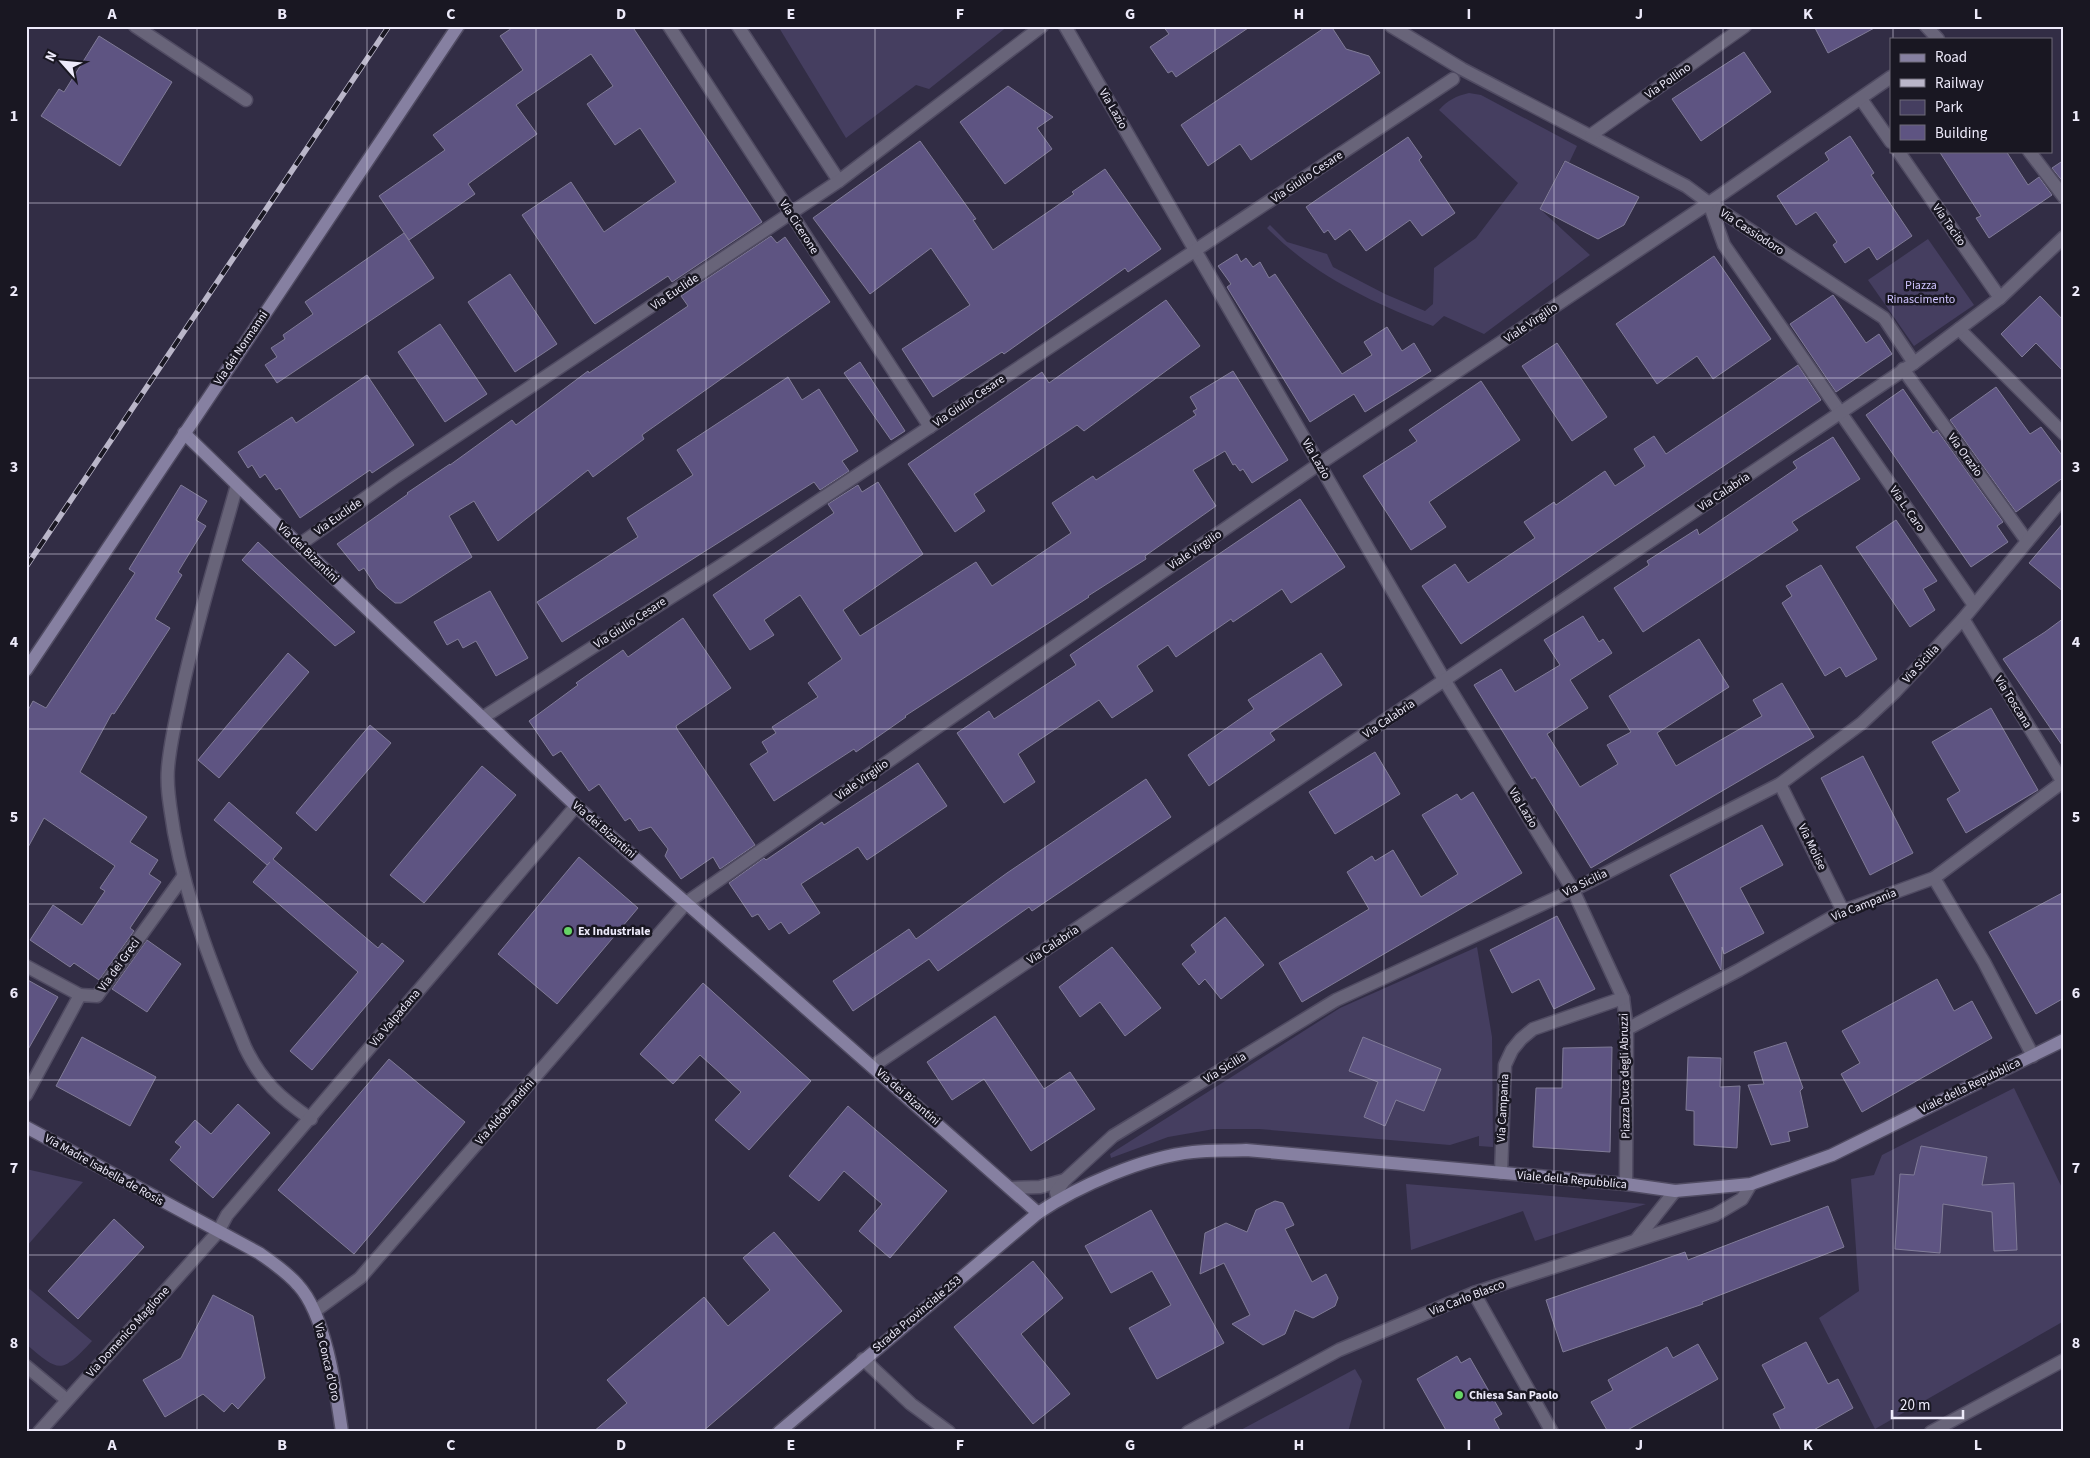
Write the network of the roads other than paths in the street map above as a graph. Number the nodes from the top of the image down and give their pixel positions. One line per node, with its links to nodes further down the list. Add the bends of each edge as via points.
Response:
1 (135, 26): 14 (street)
2 (458, 26): 30 (street, Via dei Normanni)
3 (669, 26): 22 (street, Via Cicerone)
4 (738, 26): 19 (street)
5 (1042, 26): 19 (street, Via Euclide)
6 (1065, 26): 24 (street, Via Lazio)
7 (1391, 26): 15 (street, via 1462,69)
8 (1745, 26): 15 (street, Via Pollino)
9 (1926, 26): 10 (street)
10 (1937, 38)
11 (1890, 78): 13 (street, Viale Virgilio)
12 (1453, 80): 24 (street, Via Giulio Cesare)
13 (1861, 99): 16 (street); 21 (street, Viale Virgilio)
14 (246, 100)
15 (1591, 135): 21 (street, via 1686,186)
16 (1890, 141)
17 (1899, 152): 25 (street, Via Tacito)
18 (2030, 152): 20 (street)
19 (839, 181): 22 (street, Via Euclide)
20 (2064, 197)
21 (1709, 203): 27 (street, Via Cassiodoro, via 1884,318); 28 (street, Via Cassiodoro, via 1724,245); 32 (street, Viale Virgilio)
22 (791, 214): 29 (street, Via Cicerone); 36 (street, Via Euclide, via 395,477)
23 (2064, 237): 25 (street)
24 (1195, 251): 29 (street, Via Giulio Cesare); 32 (street, Via Lazio)
25 (2000, 298): 26 (street)
26 (1959, 329): 27 (street); 31 (street)
27 (1909, 366): 28 (street, Via Calabria); 35 (street, Via Orazio)
28 (1840, 413): 37 (street, Via L. Caro); 40 (street, Via Calabria)
29 (930, 427): 41 (street, Via Giulio Cesare)
30 (184, 433): 33 (street, Via dei Bizantini); 39 (street, Via dei Normanni)
31 (2064, 434)
32 (1319, 464): 40 (street, Via Lazio); 48 (street, Viale Virgilio)
33 (237, 485): 36 (street, Via dei Bizantini); 45 (street, via 190,654 172,736 168,769 172,820)
34 (2061, 505): 35 (street, Via Sicilia)
35 (2027, 541): 37 (street, Via Sicilia)
36 (299, 545): 41 (street, Via dei Bizantini)
37 (1974, 605): 38 (street, Via Sicilia)
38 (1963, 619): 42 (street, Via Toscana); 43 (street, Via Sicilia, via 1862,723)
39 (26, 670)
40 (1445, 681): 47 (street, Via Lazio); 56 (street, Via Calabria)
41 (482, 718): 44 (street, Via dei Bizantini)
42 (2063, 782): 46 (street, Via Campania)
43 (1780, 784): 47 (street, Via Sicilia); 49 (street, Via Molise)
44 (576, 806): 48 (street, Via dei Bizantini); 58 (street, Via Valpadana)
45 (183, 877): 51 (street, Via dei Greci, via 97,996); 58 (street, via 208,959 252,1061 267,1085)
46 (1934, 878): 49 (street, Via Campania); 55 (street, via 1984,962)
47 (1573, 890): 52 (street, Piazza Duca degli Abruzzi); 61 (street, Via Sicilia, via 1336,1000 1113,1136)
48 (686, 903): 56 (street, Via dei Bizantini); 72 (street, Via Aldobrandini, via 360,1278)
49 (1843, 911): 53 (street, Via Campania)
50 (26, 966): 51 (street)
51 (80, 995): 57 (street, Via dei Greci)
52 (1623, 998): 53 (street, Piazza Duca degli Abruzzi); 60 (street, Via Campania, via 1533,1028 1512,1050 1503,1083)
53 (1627, 1029): 62 (street, Piazza Duca degli Abruzzi)
54 (2064, 1040): 55 (street, Viale della Repubblica)
55 (2033, 1056): 63 (street, Viale della Repubblica, via 1832,1155)
56 (873, 1066): 64 (street, Via dei Bizantini)
57 (26, 1095)
58 (311, 1119): 69 (street, Via Valpadana, via 227,1215)
59 (26, 1127): 67 (street, Via Madre Isabella de Rosis)
60 (1501, 1173): 62 (street, Viale della Repubblica); 66 (street, Viale della Repubblica, via 1246,1150 1192,1152 1150,1161)
61 (1065, 1180): 64 (street, via 1040,1187); 66 (street, Via Sicilia, via 1056,1192)
62 (1626, 1184): 65 (street, Viale della Repubblica)
63 (1751, 1184): 65 (street, Viale della Repubblica); 70 (street, Via Carlo Blasco, via 1742,1199 1715,1215)
64 (1011, 1188): 68 (street, Via dei Bizantini)
65 (1675, 1190): 70 (street)
66 (1058, 1200): 68 (street, Strada Provinciale 253)
67 (181, 1212): 69 (street, Via Conca d'Oro)
68 (1038, 1213): 73 (street, Strada Provinciale 253)
69 (218, 1232): 72 (street, Via Conca d'Oro, via 280,1268 300,1286); 76 (street, Via Domenico Maglione)
70 (1636, 1240): 71 (street, Via Carlo Blasco)
71 (1474, 1294): 81 (street, Via Carlo Blasco, via 1339,1350); 82 (street)
72 (315, 1311): 78 (street, Via Conca d'Oro, via 329,1360)
73 (863, 1359): 79 (street, Strada Provinciale 253); 80 (street, via 911,1404)
74 (2064, 1360): 83 (street)
75 (26, 1366): 76 (street)
76 (67, 1400): 77 (street, Via Domenico Maglione)
77 (39, 1432)
78 (342, 1432)
79 (779, 1432)
80 (949, 1432)
81 (1188, 1432)
82 (1552, 1432)
83 (1931, 1432)

